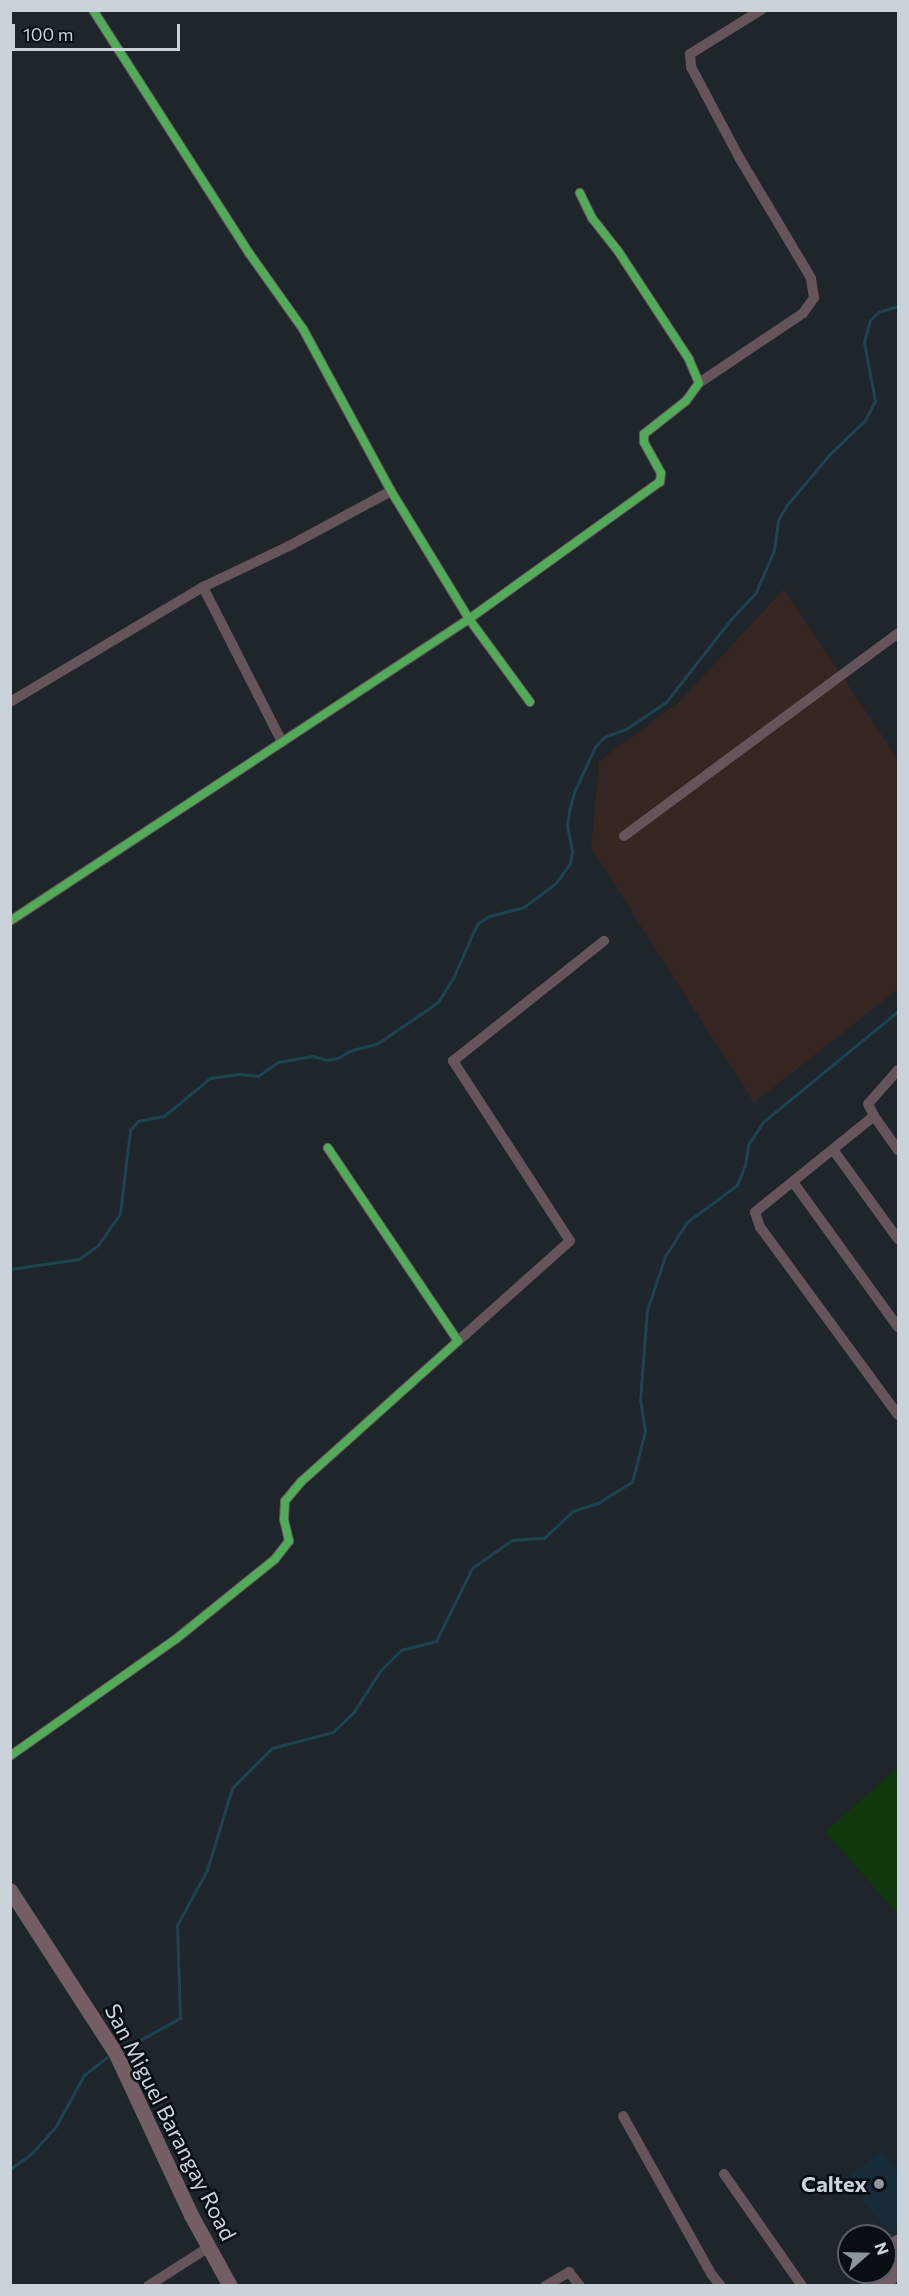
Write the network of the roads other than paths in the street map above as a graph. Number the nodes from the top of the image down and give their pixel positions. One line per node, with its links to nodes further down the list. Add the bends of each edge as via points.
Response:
1 (93, 10): 5 (street, via 249,253 303,329)
2 (761, 10): 4 (street, via 690,54 691,67 740,159 812,278 814,298 802,314)
3 (580, 193): 4 (street, via 592,218 689,359)
4 (699, 383): 7 (street, via 686,401 644,434 644,442 661,473 656,487)
5 (392, 491): 6 (street); 7 (street)
6 (203, 588): 9 (street); 11 (street)
7 (469, 620): 10 (street); 11 (street)
8 (898, 633): 12 (street)
9 (10, 702)
10 (530, 702)
11 (282, 742): 13 (street)
12 (624, 836)
13 (10, 921)
14 (604, 941): 23 (street, via 453,1060 570,1241)
15 (898, 1070): 16 (street, via 868,1104)
16 (874, 1116): 18 (street); 19 (street)
17 (328, 1148): 23 (street)
18 (898, 1150)
19 (834, 1151): 20 (street); 21 (street)
20 (793, 1182): 22 (street); 24 (street, via 755,1212 756,1220)
21 (898, 1239)
22 (898, 1327)
23 (458, 1341): 25 (street, via 285,1501 289,1540 275,1559 176,1639)
24 (898, 1414)
25 (10, 1756)
26 (10, 1890): 29 (street, San Miguel Barangay Road, via 115,2052)
27 (622, 2116): 34 (street)
28 (724, 2174): 35 (street)
29 (209, 2247): 30 (street); 31 (street, San Miguel Barangay Road)
30 (148, 2286)
31 (230, 2286)
32 (545, 2286): 33 (street, via 569,2272)
33 (580, 2286)
34 (721, 2286)
35 (802, 2286)

